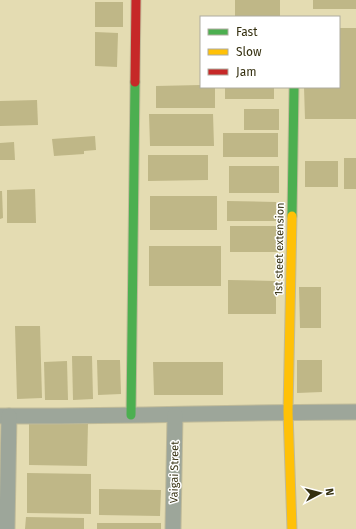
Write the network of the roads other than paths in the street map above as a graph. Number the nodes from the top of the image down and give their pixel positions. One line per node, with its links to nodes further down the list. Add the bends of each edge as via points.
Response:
1 (136, 0): 5 (street)
2 (294, 88): 3 (street, 1st steet extension)
3 (288, 412): 4 (street); 6 (street); 10 (street, 1st steet extension)
4 (356, 412)
5 (130, 415): 6 (street); 7 (street)
6 (174, 415): 9 (street, Vaigai Street)
7 (5, 416): 8 (street)
8 (7, 529)
9 (173, 529)
10 (292, 529)

